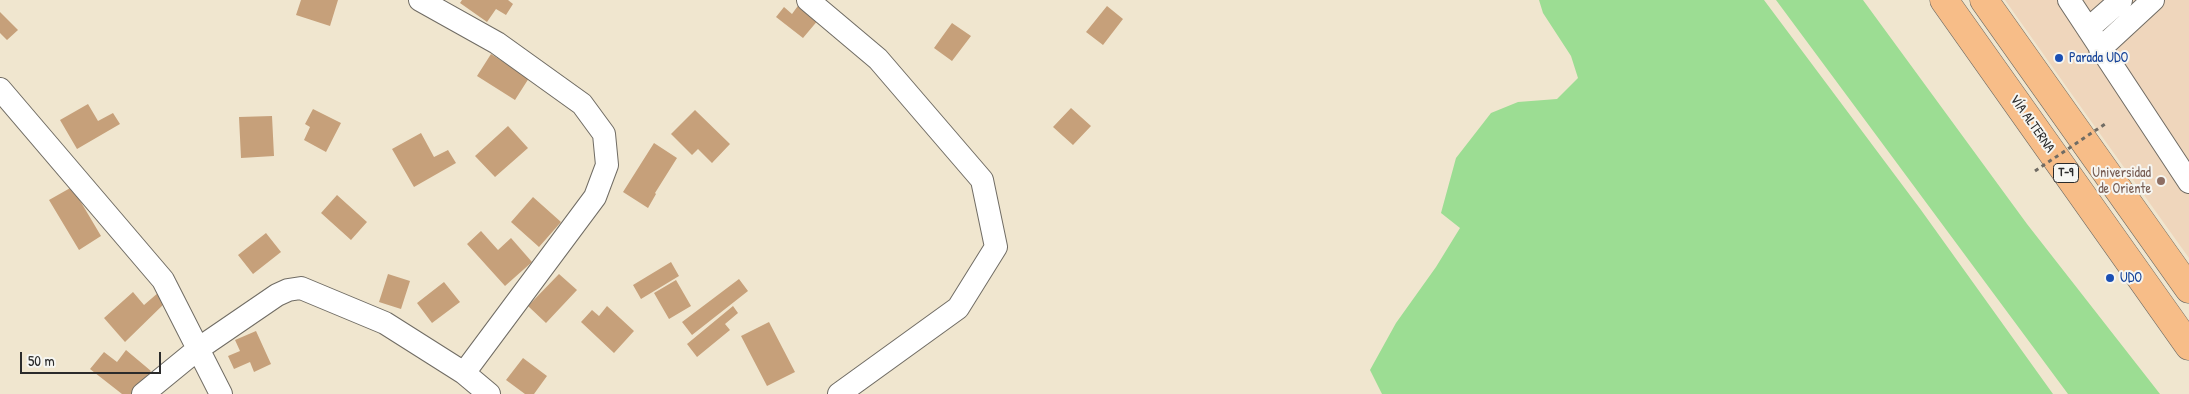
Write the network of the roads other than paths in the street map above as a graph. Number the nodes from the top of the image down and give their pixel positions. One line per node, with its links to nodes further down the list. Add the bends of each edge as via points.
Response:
1 (420, 0): 15 (street, via 497,43 582,104 604,134 607,165 595,197)
2 (808, 0): 19 (street, via 878,59 982,180 996,247 958,308)
3 (1944, 0): 13 (highway, VÍA ALTERNA / T-9)
4 (1984, 0): 12 (highway, T-9)
5 (2068, 0): 8 (street)
6 (2121, 0): 8 (street)
7 (2153, 0): 9 (street)
8 (2088, 30): 9 (street)
9 (2100, 49): 11 (street)
10 (0, 89): 14 (street, via 163,280)
11 (2189, 182)
12 (2189, 289)
13 (2189, 346)
14 (198, 350): 15 (street, via 277,295 301,288 385,323); 16 (street); 17 (street)
15 (464, 373): 18 (street)
16 (143, 394)
17 (221, 394)
18 (489, 394)
19 (838, 394)

